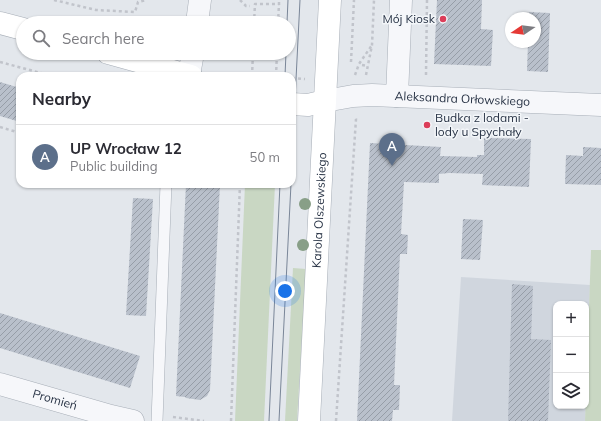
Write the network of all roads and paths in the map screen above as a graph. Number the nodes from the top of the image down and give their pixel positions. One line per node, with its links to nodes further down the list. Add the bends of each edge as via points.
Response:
1 (54, 0): 2 (path, via 96,10 135,12 138,2)
2 (147, 0)
3 (200, 0): 13 (street)
4 (240, 0): 12 (path, via 246,6)
5 (279, 0): 11 (path)
6 (330, 0): 34 (street, Karola Olszewskiego)
7 (354, 0): 24 (path)
8 (374, 0): 18 (path)
9 (401, 0): 33 (street)
10 (427, 0): 31 (path)
11 (279, 4): 14 (path, via 255,4); 15 (path)
12 (250, 6)
13 (198, 16)
14 (254, 16)
15 (278, 16)
16 (0, 23): 17 (street)
17 (16, 27)
18 (372, 45): 25 (path, via 368,66); 32 (path, via 359,64)
19 (133, 60): 27 (street)
20 (191, 60): 28 (street)
21 (253, 60): 29 (path)
22 (276, 60): 30 (path)
23 (0, 62): 26 (path)
24 (351, 62)
25 (362, 65)
26 (37, 72)
27 (176, 72)
28 (190, 72)
29 (252, 72)
30 (275, 72)
31 (426, 77)
32 (354, 79)
33 (397, 96): 34 (street, Aleksandra Orłowskiego, via 364,95); 36 (street, Aleksandra Orłowskiego)
34 (325, 101): 35 (street, via 308,105); 48 (street, Karola Olszewskiego)
35 (296, 104)
36 (601, 105)
37 (356, 119): 49 (path)
38 (0, 127): 39 (path)
39 (16, 132)
40 (166, 188): 45 (lane)
41 (240, 188): 47 (path)
42 (0, 384): 44 (street, Promień)
43 (170, 416): 46 (path)
44 (133, 421)
45 (157, 421)
46 (204, 421)
47 (231, 421)
48 (309, 421)
49 (336, 421)

